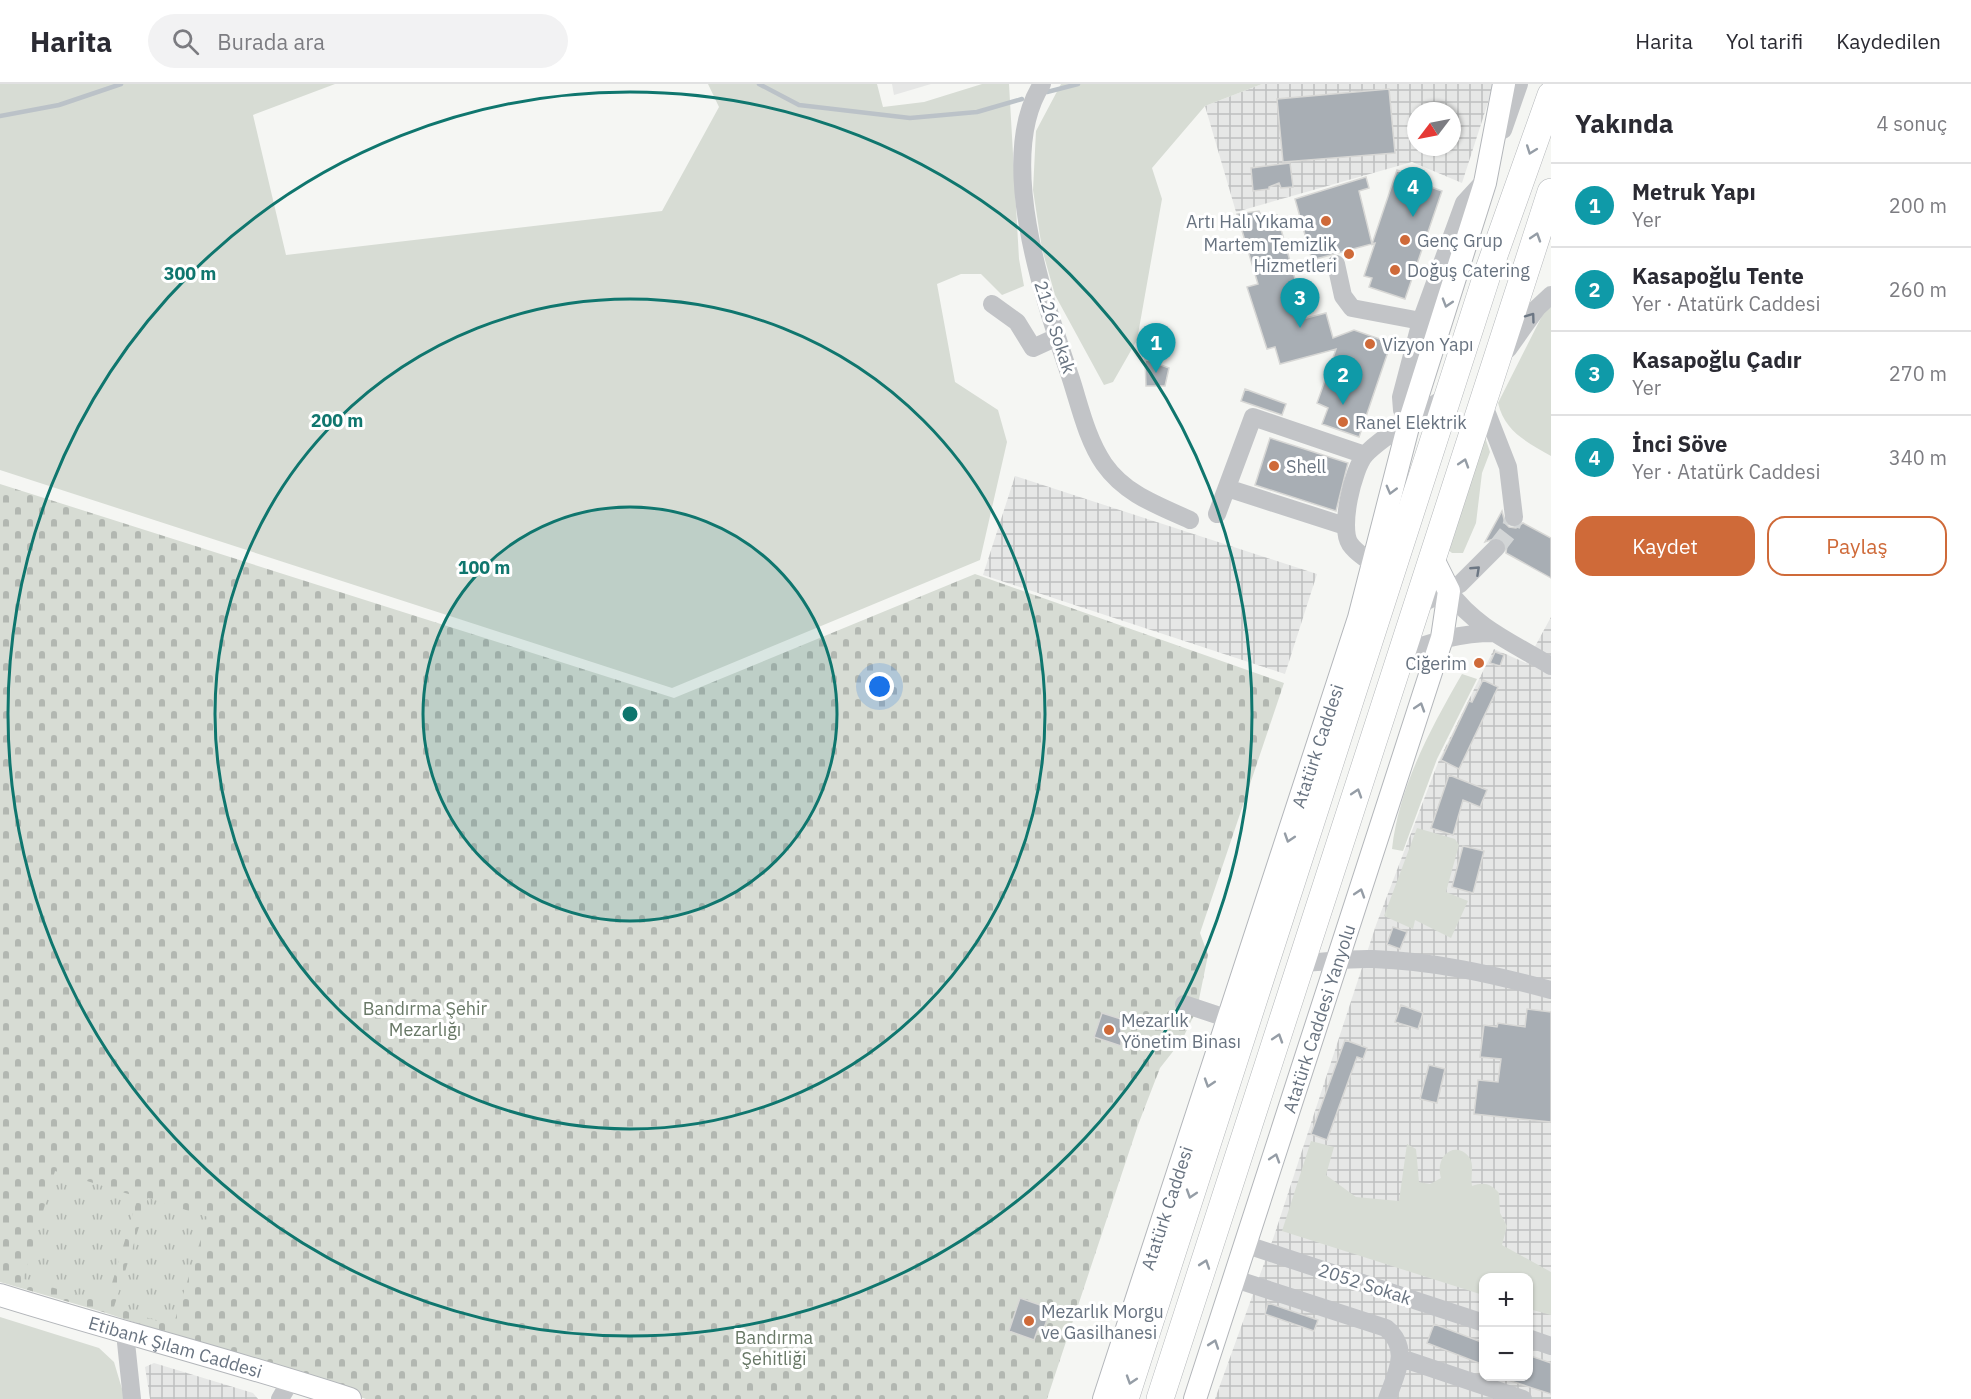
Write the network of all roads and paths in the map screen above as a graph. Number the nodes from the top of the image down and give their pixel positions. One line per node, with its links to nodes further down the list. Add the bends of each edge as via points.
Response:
1 (1041, 84): 11 (street, 2126 Sokak, via 1022,135 1023,180 1039,280)
2 (1504, 84): 5 (main road, Atatürk Caddesi)
3 (1519, 84): 5 (street)
4 (1551, 95): 13 (highway, Atatürk Caddesi, one-way to 13)
5 (1485, 183): 10 (street, via 1464,203); 15 (main road, Atatürk Caddesi, one-way to 15)
6 (1551, 192): 12 (highway, one-way to 6)
7 (1336, 264): 10 (street, via 1343,296 1352,308)
8 (1551, 295): 12 (street, one-way to 8, via 1516,337)
9 (992, 304): 11 (street, via 1017,322 1033,348)
10 (1421, 321): 15 (street, via 1401,397)
11 (1057, 337): 20 (street, 2126 Sokak, via 1103,463 1138,497)
12 (1492, 377): 14 (highway)
13 (1449, 395): 15 (street); 24 (highway, Atatürk Caddesi)
14 (1483, 404): 19 (street, via 1508,467); 23 (highway, one-way to 14)
15 (1409, 423): 16 (street); 24 (main road, Atatürk Caddesi, one-way to 24)
16 (1365, 455): 17 (street, via 1253,417); 21 (street, via 1350,494)
17 (1227, 488): 18 (street); 21 (street)
18 (1217, 514)
19 (1514, 518)
20 (1190, 520)
21 (1345, 526): 24 (street, via 1351,545)
22 (1496, 548): 25 (street, one-way to 22)
23 (1432, 559): 25 (main road); 26 (highway)
24 (1381, 568): 35 (main road, Atatürk Caddesi, one-way to 35, via 1359,618); 49 (highway, Atatürk Caddesi, one-way to 49)
25 (1449, 591): 26 (street); 27 (street, via 1469,614); 28 (main road, Atatürk Caddesi Yanyolu)
26 (1415, 607): 29 (highway)
27 (1494, 633): 28 (street); 30 (street)
28 (1442, 638): 29 (street); 31 (main road, Atatürk Caddesi Yanyolu, one-way to 28)
29 (1402, 653): 32 (highway, one-way to 29)
30 (1549, 660)
31 (1338, 961): 32 (street); 33 (street, via 1415,961 1473,969); 36 (main road, Atatürk Caddesi Yanyolu, one-way to 31)
32 (1303, 963): 50 (highway, one-way to 32)
33 (1551, 990)
34 (1184, 1004): 35 (street)
35 (1229, 1019): 48 (main road, Atatürk Caddesi, one-way to 48)
36 (1247, 1245): 37 (main road, Atatürk Caddesi Yanyolu); 39 (street, 2052 Sokak)
37 (1235, 1279): 43 (street, via 1380,1325 1396,1338); 51 (main road, Atatürk Caddesi Yanyolu, one-way to 37)
38 (0, 1295): 40 (main road, Etibank Şılam Caddesi)
39 (1479, 1321)
40 (125, 1333): 44 (main road, Etibank Şılam Caddesi); 45 (street)
41 (1533, 1340): 42 (street)
42 (1551, 1346)
43 (1401, 1358): 52 (street); 53 (street)
44 (291, 1380): 46 (street); 47 (main road, Etibank Şılam Caddesi)
45 (132, 1399)
46 (280, 1399)
47 (350, 1399)
48 (1104, 1399)
49 (1125, 1399)
50 (1160, 1399)
51 (1195, 1399)
52 (1387, 1399)
53 (1521, 1399)

